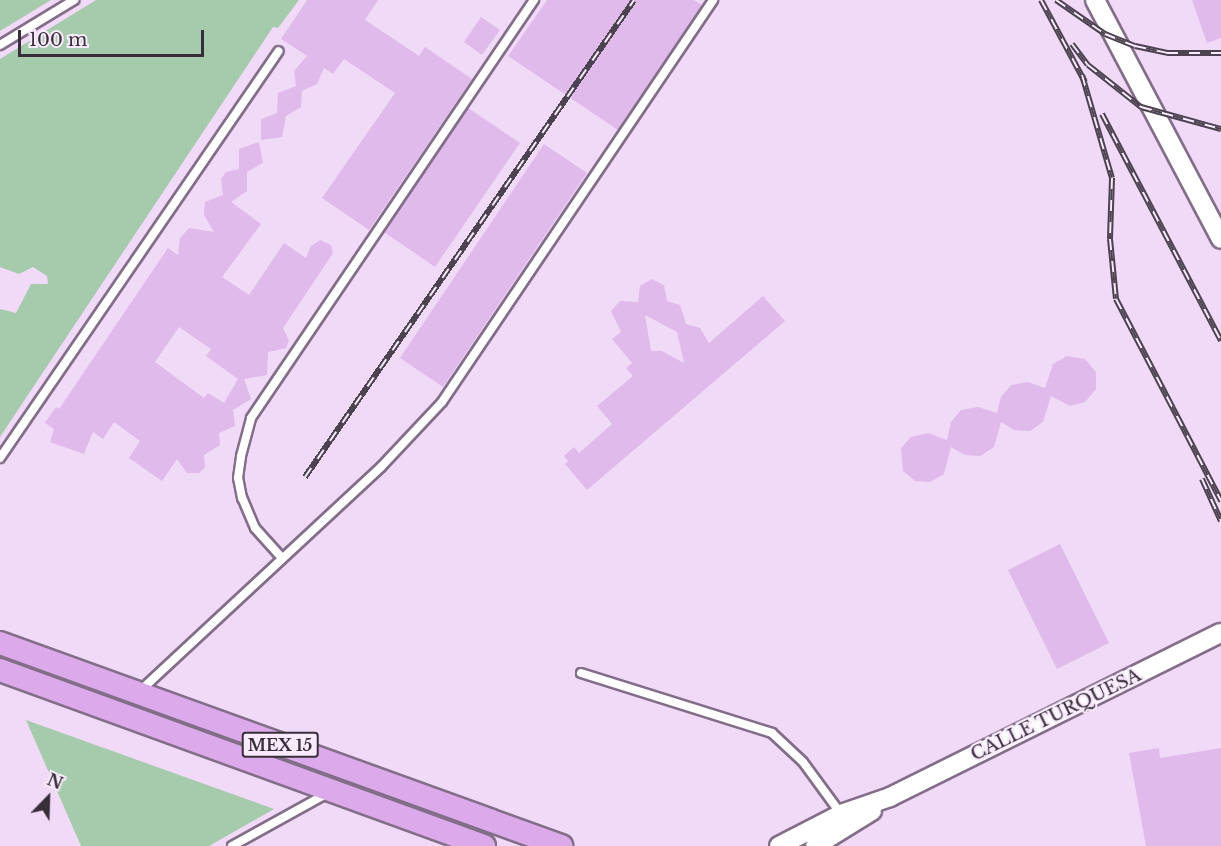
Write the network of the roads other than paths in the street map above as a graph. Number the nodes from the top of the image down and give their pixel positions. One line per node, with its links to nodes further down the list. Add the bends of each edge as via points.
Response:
1 (74, 0): 5 (lane)
2 (534, 0): 9 (lane, via 251,418 238,478 242,498 255,528)
3 (713, 0): 9 (lane, via 442,402 381,467)
4 (1095, 0): 7 (street)
5 (0, 45)
6 (279, 51): 8 (lane)
7 (1221, 239)
8 (0, 458)
9 (282, 558): 14 (lane)
10 (1221, 633): 16 (street, CALLE TURQUESA)
11 (0, 644): 14 (main road, MEX 15)
12 (0, 670): 15 (main road, MEX 15)
13 (581, 673): 16 (lane, via 772,733 803,762)
14 (138, 693): 19 (main road, MEX 15)
15 (332, 791): 17 (lane); 18 (main road, MEX 15)
16 (845, 820): 20 (street, CALLE TURQUESA); 21 (street, CALLE TURQUESA)
17 (232, 846)
18 (484, 846)
19 (561, 846)
20 (779, 846)
21 (815, 846)

